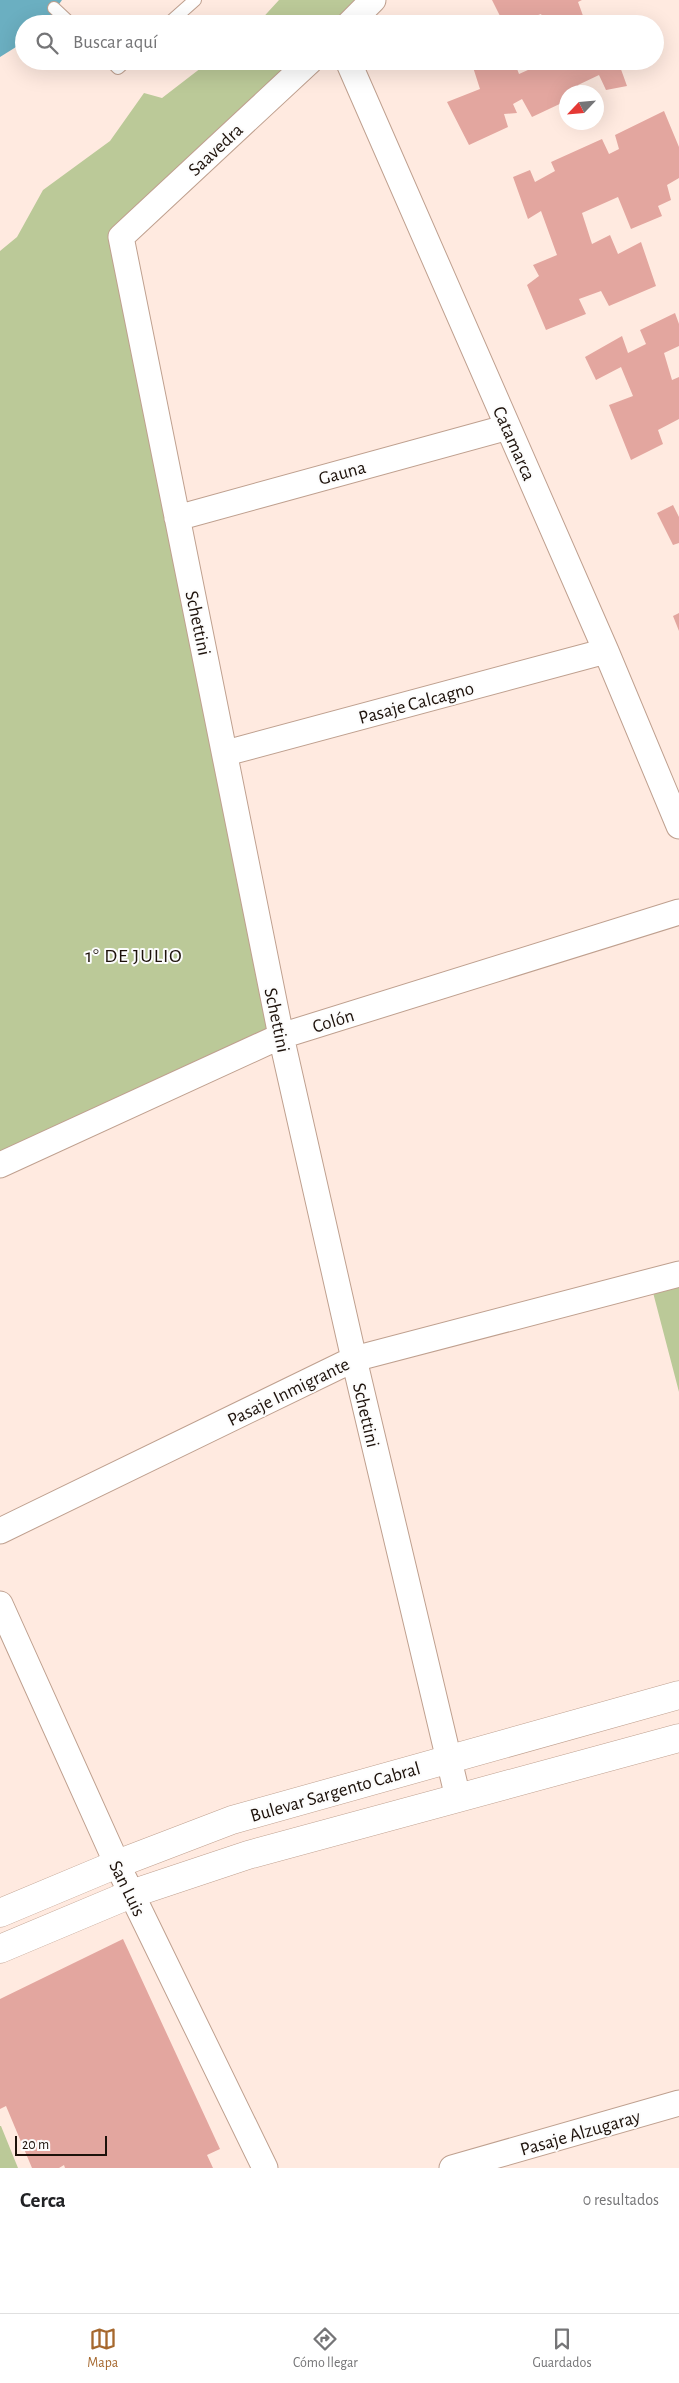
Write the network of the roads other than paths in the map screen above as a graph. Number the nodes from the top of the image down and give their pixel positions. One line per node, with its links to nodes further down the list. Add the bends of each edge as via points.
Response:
1 (195, 0): 5 (lane)
2 (373, 0): 6 (street)
3 (54, 8): 4 (lane)
4 (61, 15)
5 (178, 15)
6 (358, 15)
7 (300, 70): 9 (street, Saavedra)
8 (352, 70): 10 (street, Catamarca)
9 (121, 237): 11 (street, Schettini)
10 (508, 427): 11 (street, Gauna); 12 (street, Catamarca)
11 (177, 518): 13 (street, Schettini)
12 (606, 651): 13 (street, Pasaje Calcagno); 14 (street, Catamarca)
13 (226, 752): 16 (street, Schettini)
14 (679, 826)
15 (679, 912): 16 (street, Colón)
16 (281, 1036): 17 (street, Colón); 19 (street, Schettini)
17 (0, 1165)
18 (679, 1274): 19 (street, Pasaje Inmigrante)
19 (354, 1358): 20 (street, Pasaje Inmigrante); 24 (street, Schettini)
20 (0, 1531)
21 (0, 1604): 26 (street, San Luis)
22 (679, 1695): 24 (main road, Bulevar Sargento Cabral)
23 (679, 1738): 25 (main road, Bulevar Sargento Cabral)
24 (448, 1760): 25 (street, Schettini); 26 (main road, Bulevar Sargento Cabral, via 232,1820)
25 (458, 1798): 27 (main road, Bulevar Sargento Cabral, via 248,1856)
26 (117, 1864): 27 (street, San Luis); 28 (main road, Bulevar Sargento Cabral)
27 (131, 1894): 29 (main road, Bulevar Sargento Cabral); 31 (street, San Luis)
28 (0, 1913)
29 (0, 1949)
30 (679, 2103): 32 (street, Pasaje Alzugaray)
31 (265, 2168)
32 (452, 2168)

